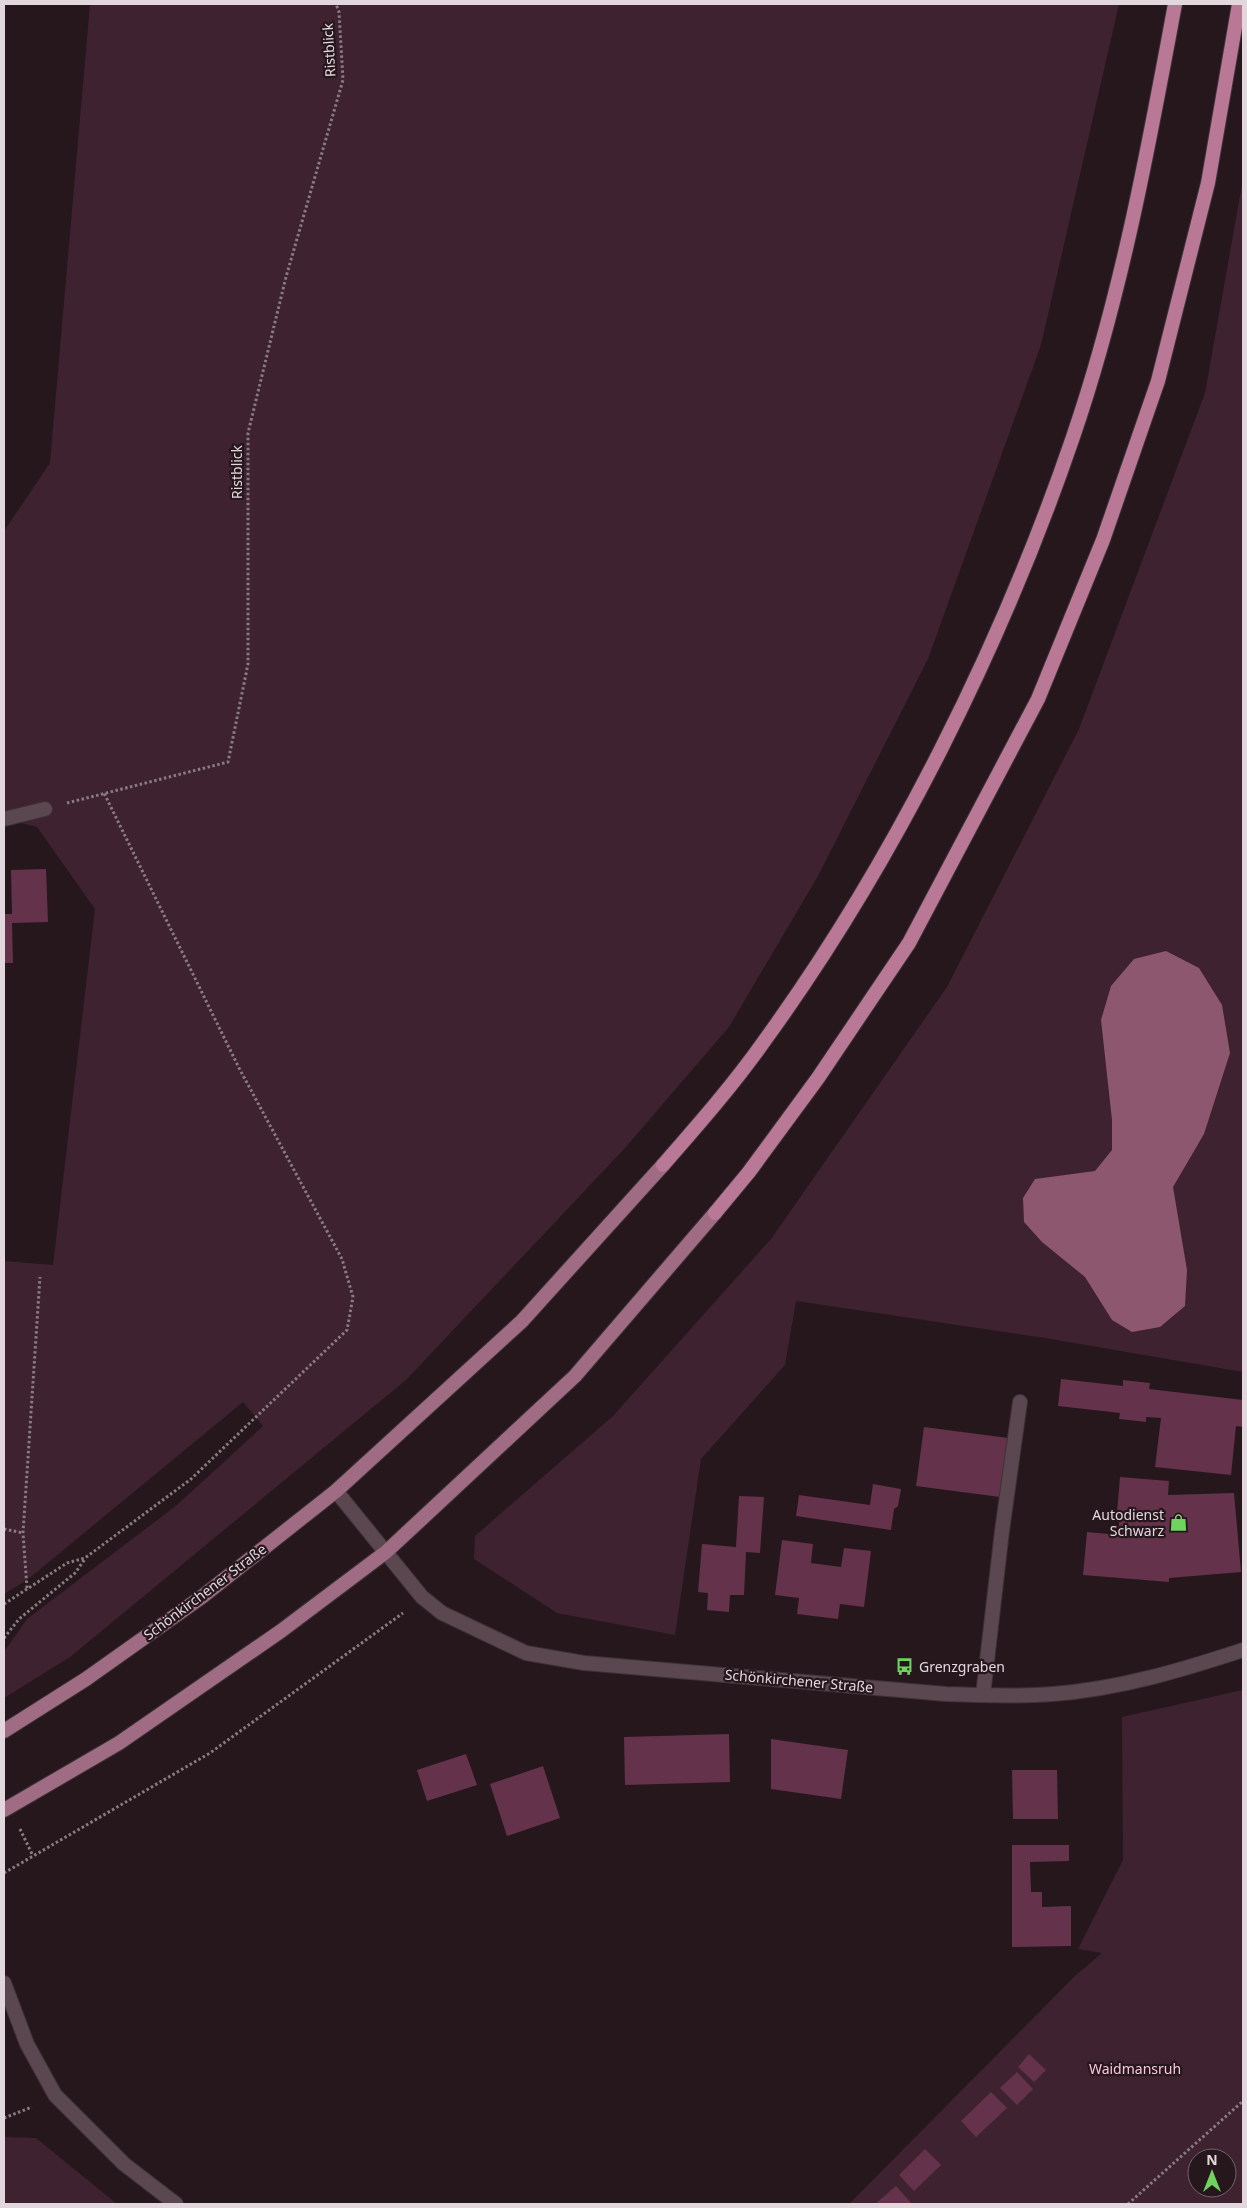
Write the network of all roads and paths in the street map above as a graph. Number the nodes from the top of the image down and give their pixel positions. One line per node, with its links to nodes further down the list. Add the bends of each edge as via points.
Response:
1 (336, 4): 4 (path, Ristblick, via 343,80 286,277 248,433 248,664 228,762)
2 (1175, 4): 7 (highway, via 1143,178 1095,364 1073,437 1043,517 979,672 925,779 853,908 765,1040)
3 (1239, 4): 8 (highway, via 1208,183 1158,381 1103,540 1038,699 909,943 818,1078)
4 (104, 793): 5 (path, Ristblick); 15 (path, via 239,1068 342,1259 353,1297 347,1330 191,1479)
5 (45, 809): 6 (main road)
6 (4, 819)
7 (664, 1165): 11 (main road, via 522,1321)
8 (715, 1213): 14 (main road, via 575,1376)
9 (40, 1277): 13 (path)
10 (1020, 1402): 21 (main road)
11 (336, 1491): 14 (main road, Schönkirchener Straße); 22 (main road, Schönkirchener Straße, via 203,1596 86,1679)
12 (4, 1529): 13 (path)
13 (23, 1533): 16 (path)
14 (386, 1552): 17 (main road, Schönkirchener Straße); 23 (main road, via 281,1632 119,1743)
15 (86, 1558): 16 (path, via 67,1563); 19 (path, via 75,1573 20,1619)
16 (27, 1588): 18 (path)
17 (422, 1598): 21 (main road, Schönkirchener Straße, via 442,1613 526,1653 594,1664); 24 (path, via 380,1632 210,1753)
18 (4, 1604)
19 (4, 1638)
20 (1243, 1650): 21 (main road, Schönkirchener Straße, via 1124,1684 1053,1694)
21 (983, 1695)
22 (4, 1731)
23 (4, 1810)
24 (4, 1873)
25 (4, 1983): 26 (main road, via 26,2044)
26 (55, 2095): 28 (path, via 28,2110); 29 (main road, via 124,2164)
27 (1243, 2101): 30 (path)
28 (4, 2118)
29 (176, 2204)
30 (1128, 2204)

